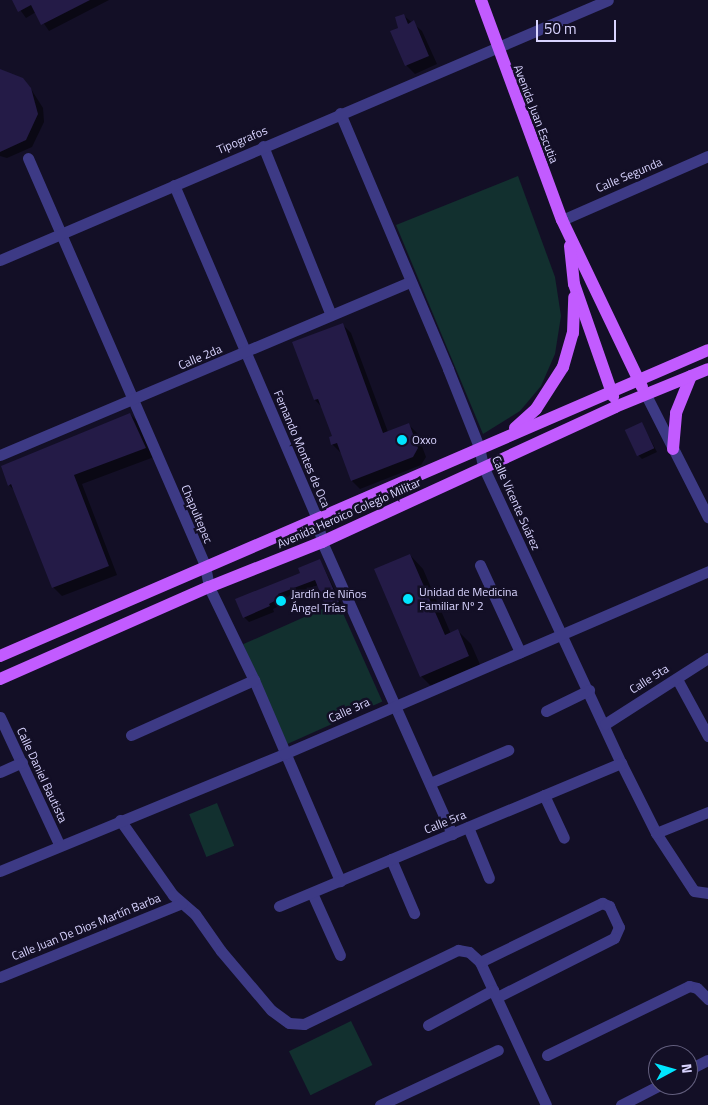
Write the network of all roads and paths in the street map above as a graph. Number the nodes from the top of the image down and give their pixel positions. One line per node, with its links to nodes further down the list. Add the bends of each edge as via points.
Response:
1 (481, 0): 3 (main road, Avenida Juan Escutia)
2 (608, 0): 3 (street, Tipografos)
3 (496, 46): 4 (street, Tipografos); 9 (main road, Avenida Juan Escutia)
4 (340, 113): 5 (street, Tipografos); 13 (street, Calle Vicente Suárez)
5 (263, 146): 8 (street, Tipografos); 15 (street)
6 (708, 156): 9 (street, Calle Segunda)
7 (28, 158): 10 (street, Chapultepec)
8 (174, 185): 10 (street, Tipografos); 17 (street, Fernando Montes de Oca)
9 (562, 220): 11 (main road, Avenida Juan Escutia)
10 (62, 233): 12 (street, Tipografos); 23 (street, Chapultepec)
11 (569, 236): 14 (main road, Avenida Juan Escutia); 20 (main road, Avenida Juan Escutia)
12 (0, 260)
13 (410, 282): 15 (street, Calle 2da); 26 (street, Calle Vicente Suárez)
14 (574, 284): 21 (main road, Avenida Juan Escutia); 25 (main road, via 573,333 563,367 536,409)
15 (331, 315): 17 (street, Calle 2da)
16 (708, 350): 20 (main road, Avenida Heroico Colegio Militar)
17 (246, 352): 23 (street, Calle 2da); 31 (street, Fernando Montes de Oca)
18 (708, 369): 19 (main road, Avenida Heroico Colegio Militar)
19 (691, 376): 22 (main road, Avenida Heroico Colegio Militar); 27 (main road, via 676,413)
20 (638, 380): 21 (main road, Avenida Heroico Colegio Militar); 22 (main road, Avenida Juan Escutia)
21 (612, 390): 24 (main road, Avenida Juan Escutia); 25 (main road, Avenida Heroico Colegio Militar)
22 (646, 395): 24 (main road, Avenida Heroico Colegio Militar); 27 (street)
23 (134, 399): 28 (street, Calle 2da); 34 (street, Chapultepec)
24 (615, 407): 29 (main road, Avenida Heroico Colegio Militar)
25 (509, 434): 26 (main road, Avenida Heroico Colegio Militar)
26 (479, 447): 29 (street, Calle Vicente Suárez); 31 (main road, Avenida Heroico Colegio Militar)
27 (673, 450): 30 (street)
28 (0, 455)
29 (483, 466): 32 (main road, Avenida Heroico Colegio Militar); 37 (street, Calle Vicente Suárez)
30 (708, 517)
31 (317, 519): 32 (street, Fernando Montes de Oca); 34 (main road, Avenida Heroico Colegio Militar)
32 (322, 542): 36 (main road, Avenida Heroico Colegio Militar); 45 (street, Fernando Montes de Oca)
33 (480, 565): 38 (street)
34 (204, 566): 36 (street, Chapultepec); 39 (main road, Avenida Heroico Colegio Militar)
35 (708, 571): 37 (street, Calle 3ra)
36 (209, 587): 41 (main road, Avenida Heroico Colegio Militar); 43 (street, Chapultepec)
37 (561, 633): 38 (street, Calle 3ra); 44 (street, Calle Vicente Suárez)
38 (520, 652): 45 (street, Calle 3ra)
39 (0, 656)
40 (708, 658): 42 (street, Calle 5ta)
41 (0, 678)
42 (677, 679): 48 (street, Calle 5ta); 50 (street)
43 (254, 680): 49 (street); 52 (street, Chapultepec)
44 (589, 690): 46 (street); 48 (street, Calle Vicente Suárez)
45 (397, 705): 52 (street, Calle 3ra); 56 (street, Fernando Montes de Oca)
46 (546, 711)
47 (0, 718): 53 (street, Calle Daniel Bautista)
48 (605, 724): 54 (street, Calle Vicente Suárez)
49 (131, 735)
50 (708, 736)
51 (508, 750): 56 (street)
52 (284, 754): 59 (street, Calle 3ra); 68 (street, Chapultepec)
53 (22, 762): 55 (street); 64 (street, Calle Daniel Bautista)
54 (621, 764): 57 (street, Calle 5ra); 61 (street, Calle Vicente Suárez)
55 (0, 772)
56 (430, 783): 62 (street, Fernando Montes de Oca)
57 (544, 795): 60 (street, Calle 5ra); 63 (street)
58 (708, 812): 61 (street)
59 (120, 820): 64 (street, Calle 3ra); 71 (street, via 152,868)
60 (468, 827): 62 (street, Calle 5ra); 67 (street)
61 (656, 833): 70 (street, Calle Vicente Suárez, via 694,891)
62 (452, 834): 65 (street, Calle 5ra)
63 (564, 838)
64 (59, 844): 66 (street, Calle 3ra)
65 (390, 859): 68 (street, Calle 5ra); 73 (street)
66 (0, 871)
67 (489, 878)
68 (340, 881): 69 (street, Calle 5ra)
69 (312, 893): 72 (street, Calle 5ra); 74 (street)
70 (708, 893)
71 (182, 903): 75 (street, via 195,914 221,951 271,1010 296,1024 304,1024 458,950 468,952); 76 (street, Calle Juan De Dios Martín Barba)
72 (280, 906)
73 (414, 913)
74 (340, 956)
75 (480, 962): 77 (street); 77 (street, via 602,903 609,906 619,927 614,938)
76 (0, 977)
77 (495, 994): 79 (street); 84 (street)
78 (708, 999): 81 (street, via 697,988 689,986)
79 (428, 1025)
80 (498, 1050): 83 (street)
81 (547, 1055)
82 (648, 1091): 85 (street)
83 (380, 1105)
84 (546, 1105)
85 (621, 1105)

